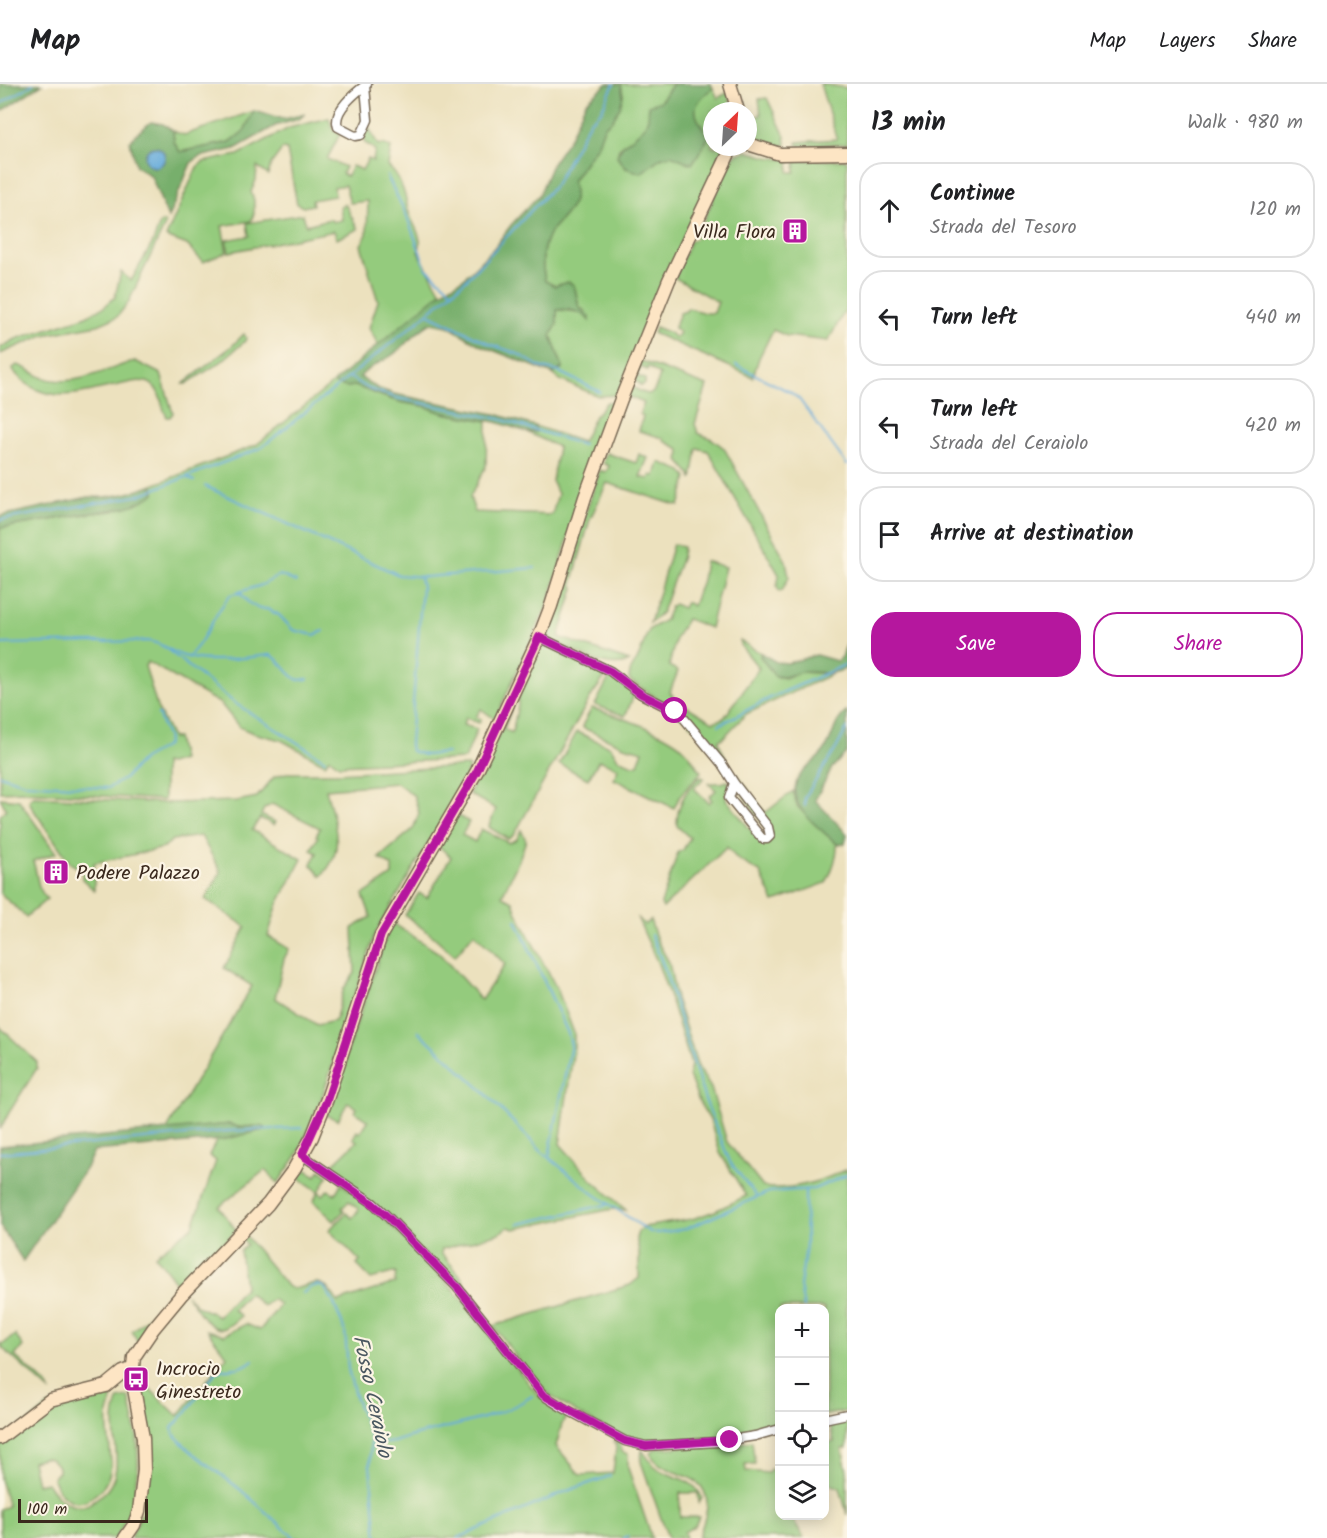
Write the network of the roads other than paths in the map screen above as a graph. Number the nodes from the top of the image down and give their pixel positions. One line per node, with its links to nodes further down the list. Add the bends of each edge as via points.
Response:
1 (730, 84): 3 (main road)
2 (366, 85): 2 (street, via 368,120 361,135 355,136 338,127 336,121)
3 (735, 102)
4 (757, 147): 5 (main road, via 780,154)
5 (847, 153)
6 (728, 156): 7 (main road, via 669,280 624,389)
7 (539, 637): 8 (street, via 610,671 641,694 675,711); 9 (main road, via 477,771 381,935 327,1100)
8 (734, 783): 8 (street, via 768,827 768,839 759,836 729,798)
9 (302, 1155): 10 (main road, via 268,1204 164,1315 136,1355); 13 (street, via 388,1217 457,1287 543,1395 562,1407 625,1441 646,1446 718,1442)
10 (131, 1369): 14 (main road, via 102,1388 50,1400); 15 (main road, via 143,1438 144,1470 139,1511)
11 (847, 1414): 12 (street)
12 (829, 1418)
13 (775, 1430)
14 (0, 1438)
15 (125, 1538)

